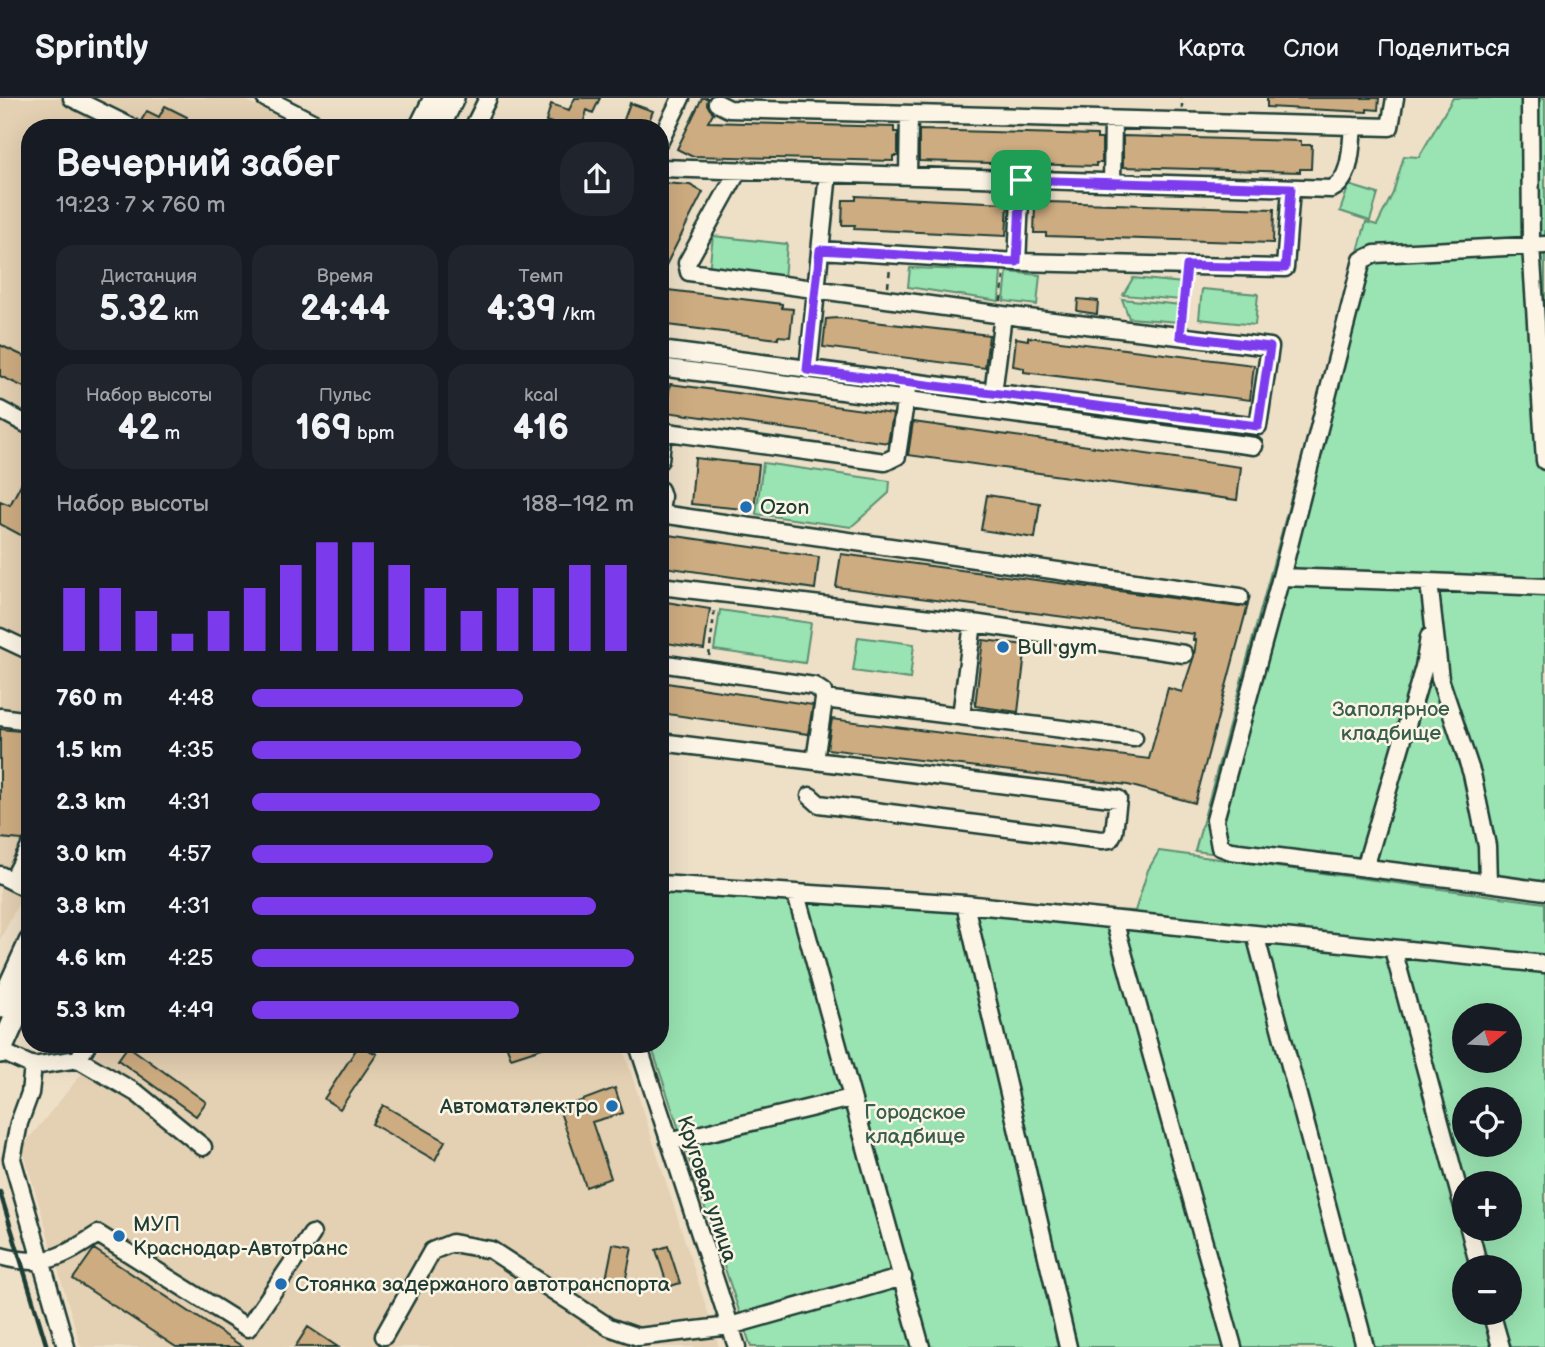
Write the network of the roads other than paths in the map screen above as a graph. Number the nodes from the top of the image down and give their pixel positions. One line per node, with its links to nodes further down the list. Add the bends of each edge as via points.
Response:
1 (72, 98): 13 (street)
2 (265, 98): 14 (street)
3 (435, 98): 15 (main road)
4 (453, 98): 16 (main road)
5 (488, 98): 17 (street)
6 (681, 98): 19 (street)
7 (940, 98): 12 (street)
8 (1395, 98): 20 (street, via 1390,127)
9 (1530, 98): 28 (street)
10 (717, 103): 11 (street, via 729,109)
11 (909, 114): 12 (street); 24 (street)
12 (940, 115): 18 (street)
13 (115, 119)
14 (306, 119)
15 (424, 119)
16 (442, 119)
17 (478, 119)
18 (1113, 120): 20 (street); 26 (street)
19 (669, 123)
20 (1353, 126): 27 (street, via 1350,159 1337,187)
21 (669, 168): 22 (street)
22 (738, 171): 23 (street); 31 (street, via 687,263 690,272)
23 (828, 173): 24 (street); 29 (street)
24 (908, 176): 25 (street)
25 (1021, 180): 26 (street); 30 (street)
26 (1112, 183): 27 (street)
27 (1291, 188): 30 (street, via 1285,268)
28 (1538, 245): 40 (street); 45 (street, via 1375,254 1362,260)
29 (820, 250): 30 (street); 31 (street)
30 (1011, 262)
31 (816, 290): 32 (street); 35 (street)
32 (1001, 315): 37 (street); 37 (street, via 1270,347 1258,426)
33 (669, 351): 35 (street)
34 (669, 368): 36 (street)
35 (807, 370): 36 (street)
36 (907, 392): 37 (street); 41 (street, via 897,456 885,462); 42 (street)
37 (993, 394)
38 (0, 410): 39 (street)
39 (21, 421)
40 (1544, 424): 43 (street)
41 (669, 432)
42 (1254, 446)
43 (1545, 461)
44 (669, 515): 49 (street)
45 (1281, 577): 46 (street); 65 (street, via 1215,820 1216,837 1220,847 1231,851)
46 (1429, 582): 48 (street); 50 (street)
47 (669, 587): 51 (street)
48 (1545, 587)
49 (1240, 597)
50 (1432, 620): 65 (street, via 1424,667); 67 (street, via 1440,679 1475,785 1487,846)
51 (973, 623): 54 (street); 57 (street)
52 (0, 637): 53 (street)
53 (21, 647)
54 (1184, 654)
55 (669, 664): 56 (street, via 814,686)
56 (824, 699): 57 (street); 62 (street)
57 (961, 716): 60 (street)
58 (0, 717): 59 (street)
59 (21, 720)
60 (1134, 738)
61 (669, 743): 62 (street)
62 (815, 761): 63 (street, via 1118,799 1114,832 1110,839 1102,840 819,804)
63 (810, 796)
64 (21, 858): 66 (street)
65 (1364, 868): 67 (street)
66 (6, 878)
67 (1488, 883): 69 (street)
68 (669, 885): 70 (street)
69 (1545, 891)
70 (796, 894): 71 (street); 84 (street)
71 (965, 904): 72 (street); 98 (street)
72 (1114, 920): 73 (street); 99 (street)
73 (1255, 934): 74 (street); 100 (street)
74 (1393, 949): 76 (street); 87 (street)
75 (21, 962): 78 (main road)
76 (1545, 964)
77 (21, 1005): 79 (main road)
78 (0, 1007)
79 (0, 1051): 83 (street)
80 (79, 1053): 83 (street)
81 (84, 1053): 86 (street)
82 (641, 1053): 85 (street, Круговая улица)
83 (33, 1066): 90 (street, via 12,1159)
84 (851, 1098): 85 (street); 91 (street)
85 (669, 1142): 93 (street, Круговая улица)
86 (203, 1147)
87 (1453, 1171)
88 (312, 1234): 90 (street, via 248,1328 99,1234 68,1254)
89 (0, 1256): 90 (street)
90 (40, 1263): 95 (street)
91 (903, 1277): 93 (street); 97 (street)
92 (1495, 1325): 101 (street)
93 (730, 1326): 94 (street, via 638,1337 609,1327 491,1250 452,1242 432,1251); 96 (street, Круговая улица)
94 (384, 1336)
95 (66, 1347)
96 (737, 1347)
97 (921, 1347)
98 (1069, 1347)
99 (1233, 1347)
100 (1365, 1347)
101 (1501, 1347)

